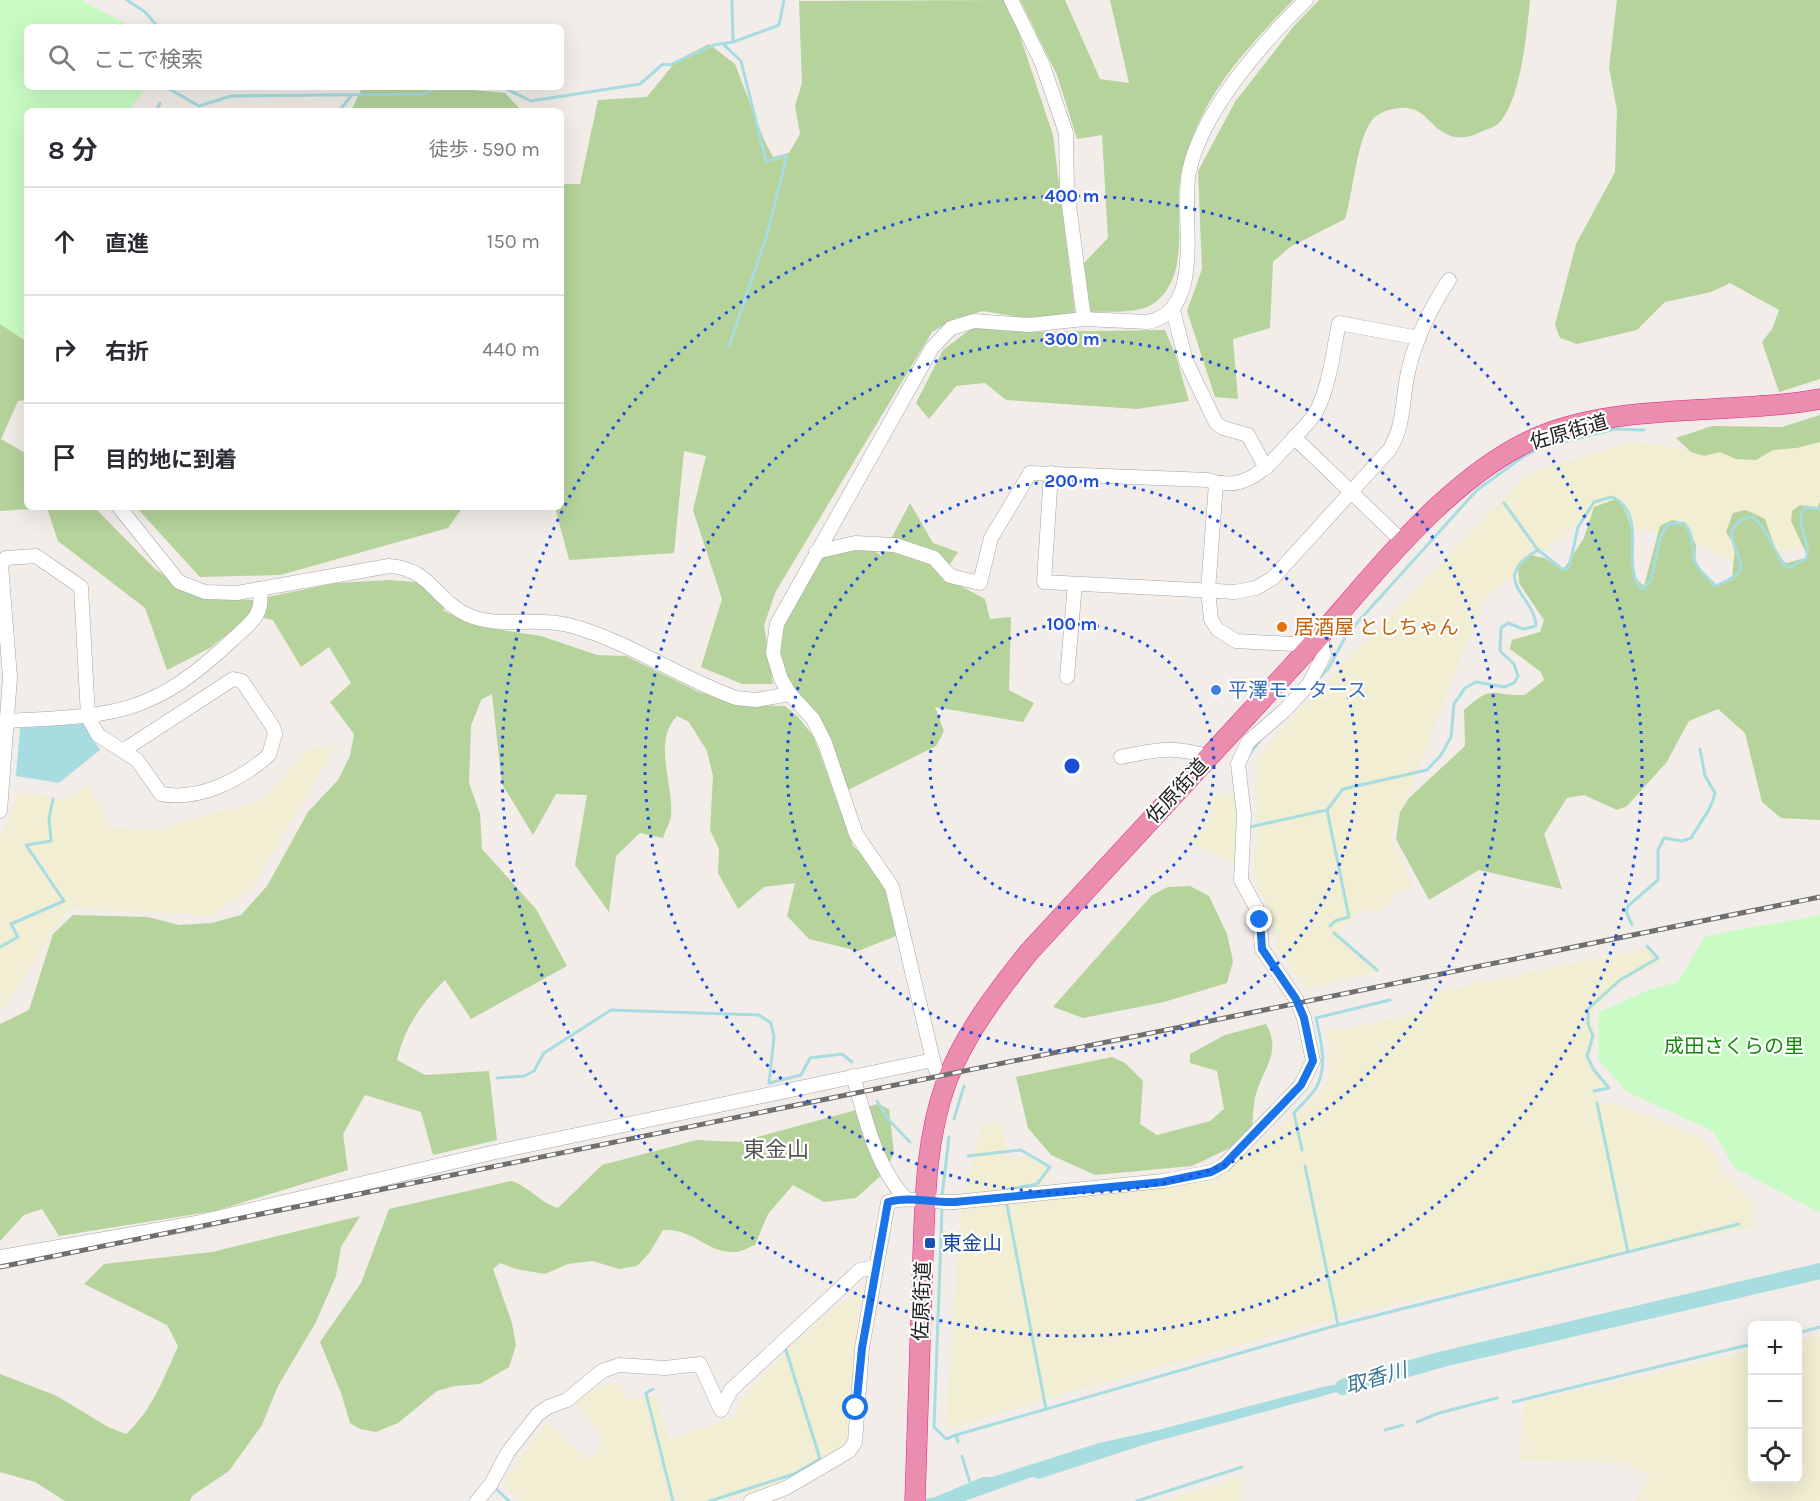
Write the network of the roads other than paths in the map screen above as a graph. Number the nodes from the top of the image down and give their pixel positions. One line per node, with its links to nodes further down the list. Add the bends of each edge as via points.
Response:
1 (1011, 0): 5 (street, via 1042,63 1066,133 1067,190)
2 (1306, 0): 4 (street, via 1266,42 1235,83 1194,153 1186,190 1185,284)
3 (1449, 280): 6 (street, via 1430,310)
4 (1173, 310): 5 (street, via 1148,322); 9 (street, via 1186,361 1216,423 1248,435)
5 (1084, 319): 15 (street, via 1029,325 974,321 951,328 932,348)
6 (1419, 338): 8 (street, via 1339,323 1316,413); 12 (street, via 1407,377 1396,439)
7 (1820, 399): 14 (highway, 佐原街道, via 1755,408 1612,418 1544,435 1479,471)
8 (1294, 437): 9 (street); 12 (street)
9 (1266, 468): 11 (street, via 1241,482)
10 (1051, 473): 11 (street); 15 (street, via 1030,474 991,538 980,583 950,576 934,558 895,545 855,543); 16 (street, via 1044,582)
11 (1216, 483): 18 (street)
12 (1352, 492): 14 (street); 18 (street, via 1267,582 1245,591)
13 (121, 510): 17 (street, via 179,582 220,594)
14 (1404, 543): 19 (highway, 佐原街道)
15 (816, 552): 21 (street, via 783,610 773,640 775,665)
16 (1075, 584): 18 (street); 20 (street)
17 (259, 589): 21 (street, via 389,566 404,567 429,581 469,616 485,620 543,620 576,627 736,698 756,700); 22 (street, via 262,603 258,617 197,673 149,702)
18 (1208, 591): 19 (street, via 1211,619 1226,637 1274,645)
19 (1316, 640): 26 (highway, 佐原街道); 32 (street, via 1324,655 1309,684 1248,742 1238,764 1244,815 1241,880 1258,913 1262,949 1296,999 1308,1029 1313,1061 1301,1085 1224,1165 1211,1172 1163,1182 955,1202)
20 (1067, 677)
21 (790, 694): 28 (street, via 813,719 829,752 856,834 892,886)
22 (88, 717): 23 (street); 23 (street, via 81,587 36,556 2,560); 24 (street, via 98,735)
23 (9, 721): 27 (street)
24 (124, 750): 24 (street, via 161,794 193,793 221,787 265,759 274,734 242,681 233,679)
25 (1122, 757): 26 (street, via 1168,748 1188,749)
26 (1209, 757): 30 (highway, 佐原街道, via 1029,952 985,1010)
27 (0, 810)
28 (933, 1060): 29 (street); 30 (street)
29 (853, 1076): 31 (street, via 868,1133 894,1185); 33 (street, via 491,1153 196,1223)
30 (946, 1083): 32 (highway, 佐原街道)
31 (905, 1198): 32 (street); 34 (street, via 888,1202)
32 (925, 1201): 37 (highway, 佐原街道)
33 (0, 1257)
34 (876, 1268): 35 (street, via 860,1270 731,1390 721,1410 700,1364 607,1368 567,1400 538,1414); 36 (street, via 862,1348 855,1442 849,1450 786,1488)
35 (477, 1501)
36 (751, 1501)
37 (915, 1501)

